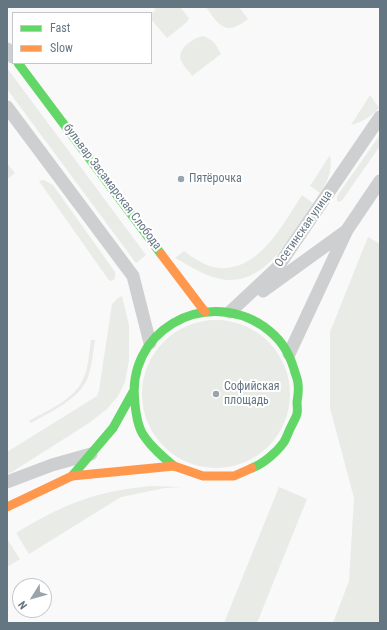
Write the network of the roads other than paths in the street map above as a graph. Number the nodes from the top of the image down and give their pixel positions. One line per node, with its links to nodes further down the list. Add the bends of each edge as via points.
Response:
1 (19, 64): 6 (street, бульвар Засамарская Слобода)
2 (7, 107): 8 (street, via 133,276)
3 (380, 117): 7 (street, Осетинская улица, via 277,268)
4 (380, 181): 5 (street, Осетинская улица)
5 (347, 230): 7 (street, Осетинская улица); 9 (street, Осетинская улица)
6 (205, 312): 7 (street); 8 (street, via 184,318 166,328)
7 (230, 312): 9 (street, via 253,320 274,334)
8 (150, 343): 10 (street, via 138,366)
9 (289, 354): 12 (street, via 298,383 297,414 279,448 262,464 234,476 203,476)
10 (133, 392): 11 (street, via 113,428); 12 (street, via 136,414 143,435 157,452)
11 (91, 454): 13 (street); 14 (street)
12 (174, 466): 13 (street)
13 (72, 476): 15 (street)
14 (7, 482)
15 (7, 507)

